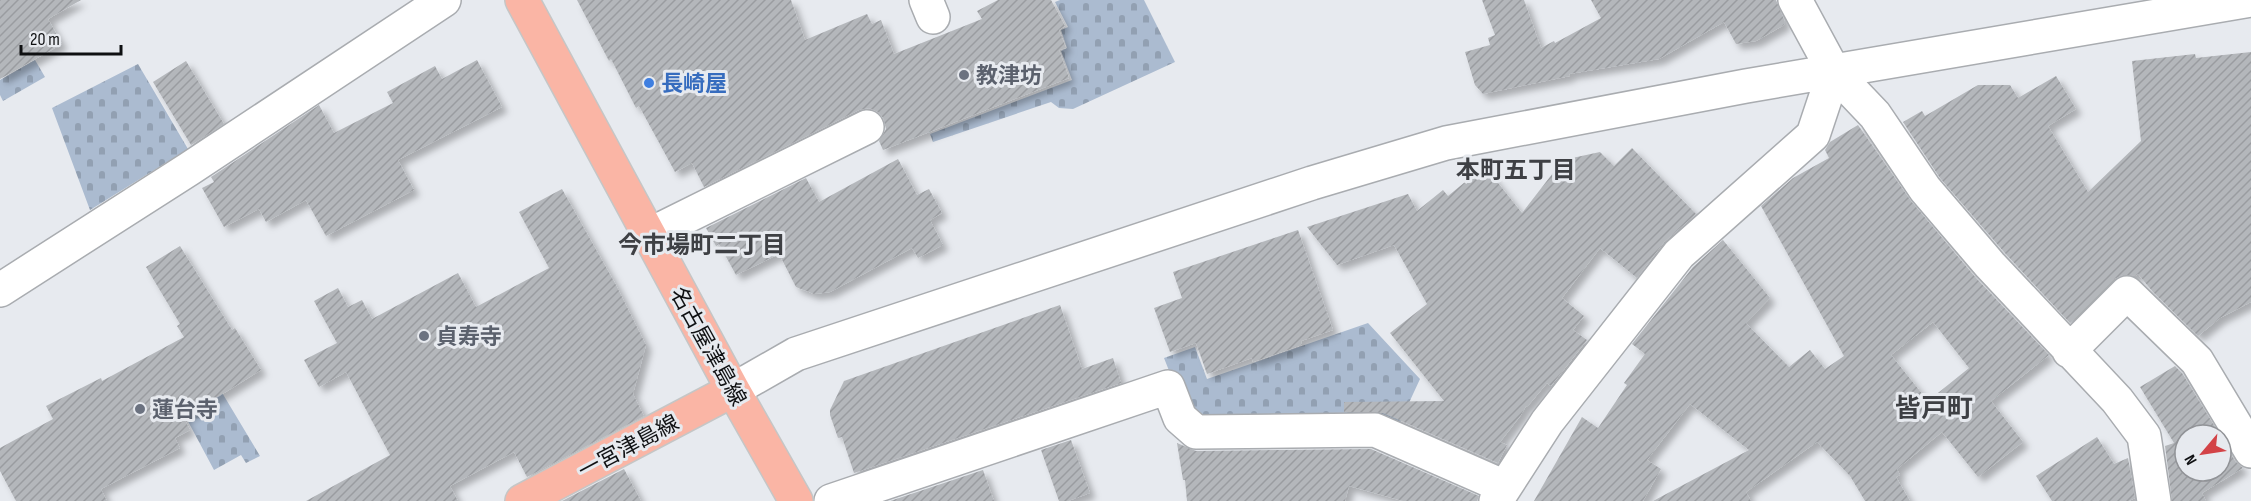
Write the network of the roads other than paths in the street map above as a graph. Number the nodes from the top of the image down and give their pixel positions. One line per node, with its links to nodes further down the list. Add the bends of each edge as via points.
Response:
1 (444, 0): 8 (street)
2 (522, 0): 7 (main road, 名古屋津島線)
3 (1795, 0): 5 (street)
4 (2251, 0): 5 (street)
5 (1834, 72): 9 (street, via 1875,116 1925,189); 10 (street, via 1446,143 1312,183 796,354); 12 (street, via 1814,135 1678,254 1547,422)
6 (867, 127): 7 (street)
7 (649, 235): 10 (main road, 名古屋津島線)
8 (0, 290)
9 (2069, 351): 11 (street, via 2127,293 2197,361); 16 (street, via 2117,400 2144,436)
10 (733, 390): 13 (main road, 一宮津島線); 14 (main road, 名古屋津島線)
11 (2251, 451)
12 (1500, 494): 15 (street, via 1375,430 1196,432 1180,418 1168,387)
13 (522, 501)
14 (796, 501)
15 (831, 501)
16 (2154, 501)

